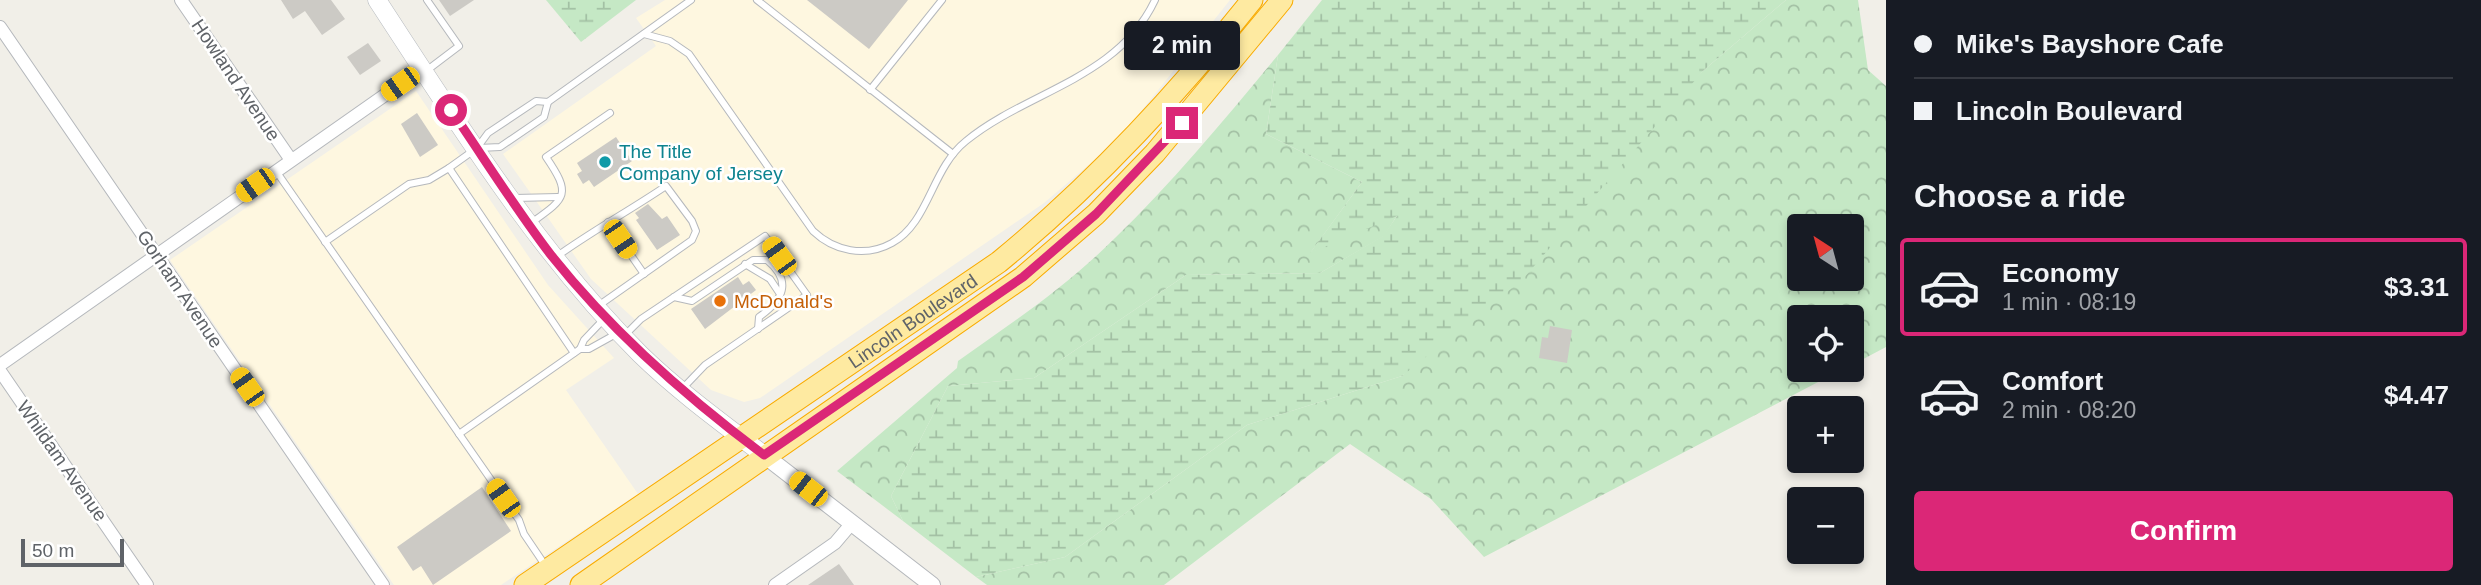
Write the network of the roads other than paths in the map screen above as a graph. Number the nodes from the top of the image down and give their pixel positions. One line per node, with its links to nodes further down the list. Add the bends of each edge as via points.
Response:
1 (181, 0): 18 (street, Howland Avenue)
2 (377, 0): 12 (main road)
3 (428, 0): 12 (lane, via 459,46)
4 (691, 0): 11 (lane)
5 (757, 0): 13 (lane)
6 (942, 0): 13 (lane)
7 (1155, 0): 17 (lane, via 1137,28 1097,65 973,135)
8 (1252, 0): 40 (highway, Lincoln Boulevard, via 1158,112 1039,229 953,294)
9 (1282, 0): 41 (highway, Lincoln Boulevard, via 1155,153 1066,241 986,304)
10 (0, 27): 26 (street, Gorham Avenue)
11 (644, 34): 14 (lane); 17 (lane, via 670,41 689,54 808,226 842,249 870,251 903,235)
12 (423, 71): 16 (main road); 18 (street)
13 (870, 90): 17 (lane)
14 (548, 102): 16 (lane, via 536,101 488,133); 16 (lane, via 544,117 500,147)
15 (610, 113): 22 (lane, via 546,157 563,183)
16 (477, 148): 19 (lane); 21 (main road)
17 (953, 154)
18 (291, 160): 20 (street)
19 (449, 168): 25 (lane, via 429,180 409,184); 35 (lane)
20 (276, 171): 25 (lane); 26 (street)
21 (511, 197): 22 (lane); 24 (main road)
22 (558, 197): 24 (lane, via 556,205)
23 (608, 222): 27 (lane); 29 (lane); 29 (lane, via 666,186 692,221 692,240)
24 (529, 225): 27 (main road)
25 (325, 242): 39 (lane)
26 (156, 255): 36 (street); 45 (street, Gorham Avenue)
27 (554, 258): 32 (main road)
28 (745, 264): 30 (lane, via 770,279); 30 (lane, via 758,259 770,262 782,281); 31 (lane, via 692,301)
29 (644, 274): 32 (lane)
30 (781, 296): 33 (lane, via 760,317)
31 (674, 297): 33 (lane, via 765,236 807,295); 34 (lane)
32 (601, 312): 34 (main road); 35 (lane)
33 (758, 329): 38 (lane, via 705,365)
34 (622, 334): 35 (lane); 38 (main road)
35 (577, 351): 39 (lane)
36 (0, 365)
37 (0, 371): 44 (street, Whildam Avenue)
38 (682, 390): 40 (main road)
39 (458, 434): 43 (lane)
40 (740, 437): 41 (main road); 43 (highway, Lincoln Boulevard)
41 (764, 455): 42 (street); 47 (highway, Lincoln Boulevard)
42 (852, 523): 48 (street, via 835,543); 49 (street)
43 (548, 569): 46 (highway, Lincoln Boulevard)
44 (147, 585)
45 (383, 585)
46 (525, 585)
47 (581, 585)
48 (775, 585)
49 (932, 585)

